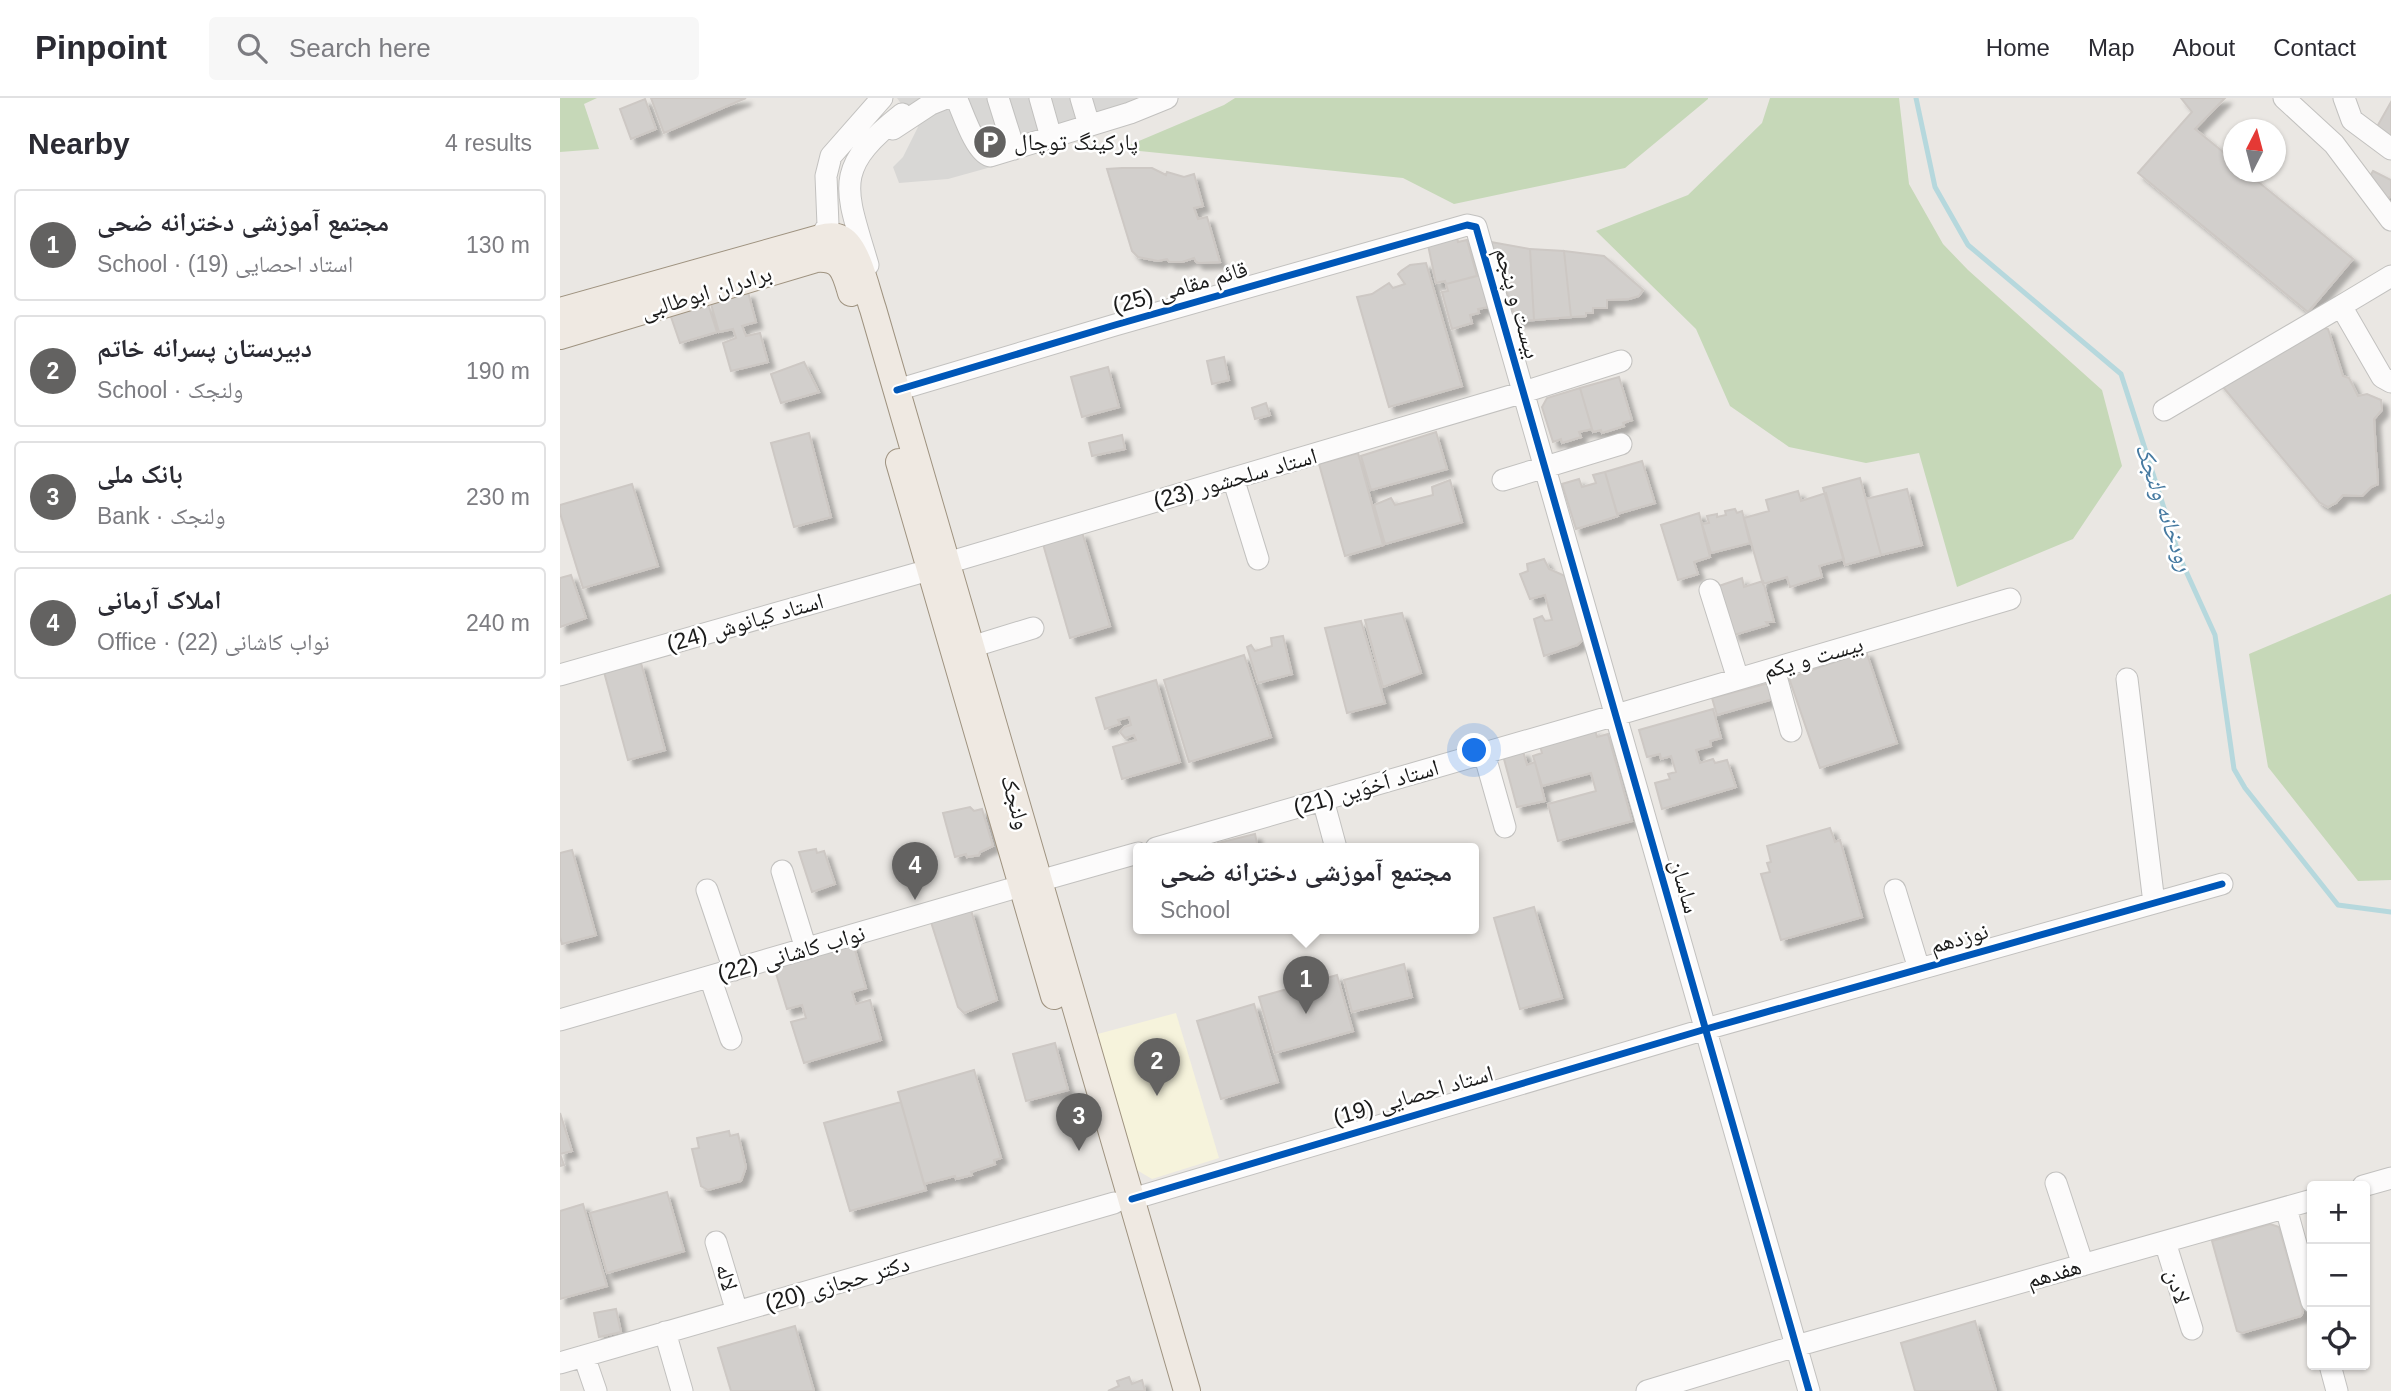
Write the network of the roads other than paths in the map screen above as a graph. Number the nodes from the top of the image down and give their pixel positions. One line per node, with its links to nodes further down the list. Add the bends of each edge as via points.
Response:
1 (882, 98): 19 (street, via 831,156)
2 (946, 98): 15 (street)
3 (953, 98): 17 (street, via 985,155)
4 (998, 98): 17 (street)
5 (1040, 98): 14 (street)
6 (1081, 98): 13 (street)
7 (2284, 98): 16 (street)
8 (2344, 98): 12 (street)
9 (1164, 99): 10 (street)
10 (1127, 105): 13 (street)
11 (902, 114): 15 (street)
12 (2354, 122): 16 (street); 18 (street)
13 (1089, 125): 14 (street)
14 (1052, 137): 17 (street)
15 (872, 140): 20 (street, via 855,163)
16 (2334, 144): 21 (street)
17 (1014, 149)
18 (2391, 149)
19 (826, 193): 20 (street); 23 (street, via 828,225)
20 (848, 195): 31 (street, via 899,367)
21 (2391, 220)
22 (1474, 225): 31 (street, قائم مقامی (25)); 32 (street, بیست و پنجم)
23 (820, 238): 27 (main road, برادران ابوطالبی); 31 (main road, ولنجک, via 845,241 854,253)
24 (846, 275): 28 (main road, برادران ابوطالبی, via 838,263 816,258); 39 (main road, ولنجک)
25 (2391, 276): 26 (street)
26 (2341, 306): 30 (street, via 2382,377); 33 (street)
27 (560, 311)
28 (560, 336)
29 (1620, 361): 32 (street, استاد سلحشور (23))
30 (2391, 382)
31 (895, 385): 39 (main road, ولنجک)
32 (1524, 393): 35 (street, ساسان); 36 (street, استاد سلحشور (23))
33 (2164, 410)
34 (1621, 444): 35 (street)
35 (1545, 467): 37 (street); 48 (street, ساسان)
36 (1233, 478): 38 (street); 39 (street, استاد سلحشور (23))
37 (1503, 480)
38 (1258, 559)
39 (938, 566): 43 (main road, ولنجک); 45 (street, استاد کیانوش (24)); 57 (main road, ولنجک)
40 (1710, 590): 46 (street)
41 (2010, 599): 44 (street, بیست و یکم)
42 (1033, 628): 43 (street)
43 (971, 647): 57 (main road, ولنجک)
44 (1774, 669): 46 (street, بیست و یکم); 49 (street)
45 (560, 675)
46 (1738, 679): 48 (street, بیست و یکم)
47 (2127, 679): 61 (street)
48 (1616, 715): 50 (street, استاد اَخوَين (21)); 67 (street, ساسان)
49 (1791, 731)
50 (1484, 753): 51 (street, استاد اَخوَين (21)); 52 (street)
51 (1323, 800): 53 (street, استاد اَخوَين (21)); 54 (street)
52 (1505, 827)
53 (1173, 843)
54 (1335, 843)
55 (1133, 854): 57 (street)
56 (782, 871): 62 (street)
57 (1030, 884): 62 (street, نواب کاشانی (22)); 72 (main road, ولنجک)
58 (2222, 884): 61 (street, نوزدهم)
59 (707, 890): 64 (street)
60 (1895, 890): 63 (street)
61 (2154, 903): 63 (street, نوزدهم)
62 (806, 949): 64 (street, نواب کاشانی (22))
63 (1919, 969): 67 (street, نوزدهم)
64 (734, 970): 65 (street, نواب کاشانی (22))
65 (710, 976): 66 (street, نواب کاشانی (22)); 68 (street)
66 (560, 1020)
67 (1706, 1029): 72 (street, استاد احصایی (19)); 82 (street, ساسان)
68 (731, 1038)
69 (2391, 1178): 71 (street)
70 (2056, 1183): 77 (street)
71 (2370, 1184)
72 (1123, 1201): 79 (street, دکتر حجازی (20)); 88 (main road, ولنجک); 89 (main road, ولنجک)
73 (2307, 1202): 74 (street, هفدهم)
74 (2286, 1208): 76 (street, هفدهم); 78 (street)
75 (716, 1242): 79 (street, لاله)
76 (2165, 1242): 77 (street, هفدهم); 80 (street, لادن)
77 (2083, 1265): 82 (street, هفدهم)
78 (2307, 1284)
79 (737, 1311): 81 (street, دکتر حجازی (20))
80 (2192, 1329)
81 (665, 1332): 83 (street, دکتر حجازی (20)); 87 (street)
82 (1796, 1346): 90 (street, هفدهم); 91 (street, ساسان)
83 (584, 1356): 84 (street, دکتر حجازی (20)); 86 (street)
84 (560, 1363)
85 (2331, 1370): 92 (street)
86 (596, 1391)
87 (682, 1391)
88 (1169, 1391)
89 (1187, 1391)
90 (1647, 1391)
91 (1809, 1391)
92 (2337, 1391)

